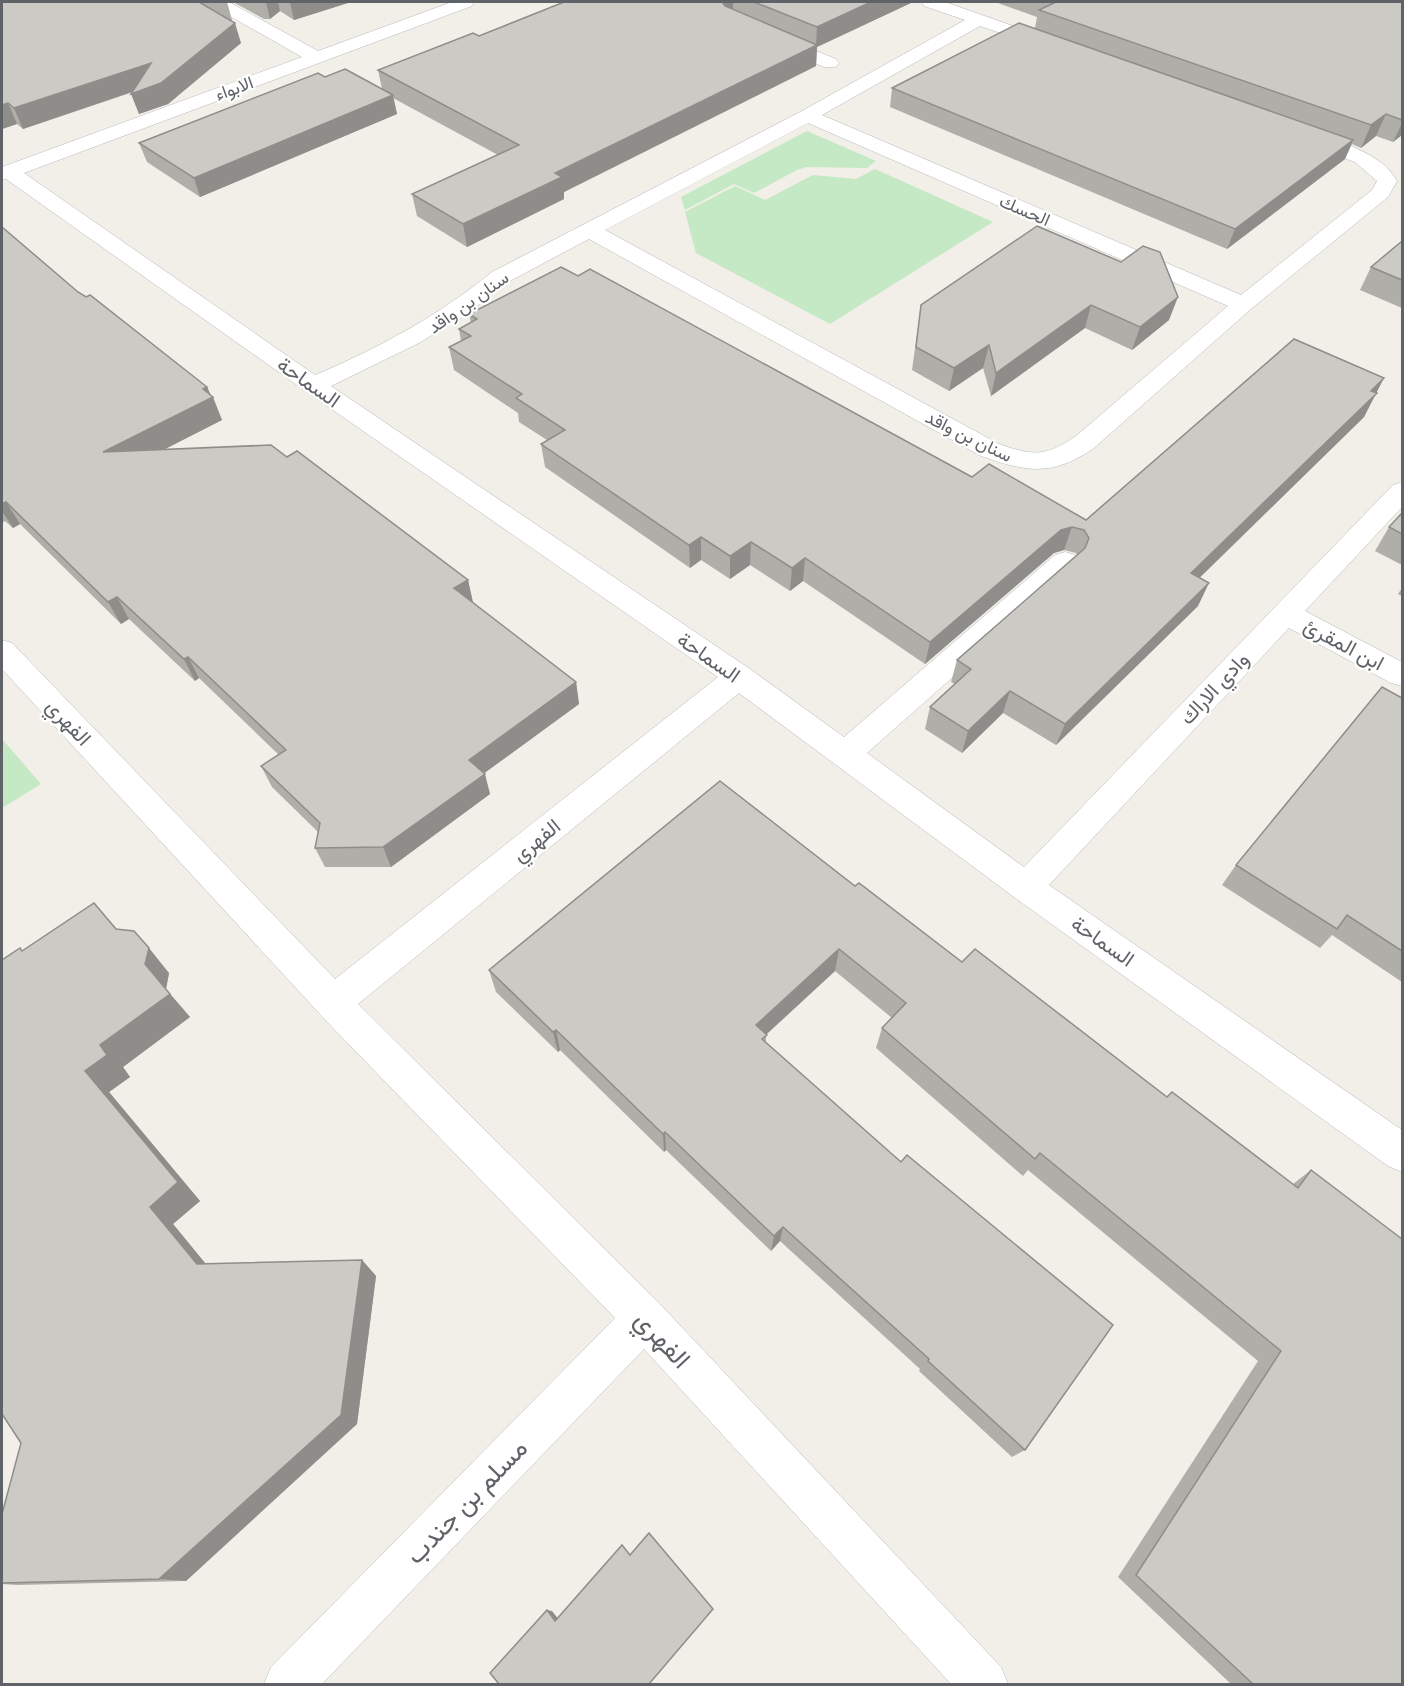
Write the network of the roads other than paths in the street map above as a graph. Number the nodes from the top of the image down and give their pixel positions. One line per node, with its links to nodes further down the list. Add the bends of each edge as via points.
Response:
1 (218, 2): 7 (street)
2 (466, 2): 7 (street, الابواء)
3 (930, 2): 4 (street)
4 (978, 20): 6 (street); 8 (street, سنان بن واقد)
5 (765, 35): 8 (street)
6 (1068, 52)
7 (316, 57): 11 (street, الابواء)
8 (871, 80): 9 (street, سنان بن واقد)
9 (807, 116): 12 (street, سنان بن واقد); 13 (street, الحسك)
10 (1293, 132): 13 (street, سنان بن واقد, via 1360,156 1380,169 1386,181 1381,193)
11 (5, 172): 14 (street, السماحة)
12 (588, 230): 13 (street, سنان بن واقد, via 990,450 1024,462 1047,463 1066,457); 14 (street, سنان بن واقد, via 500,277 471,302 421,334)
13 (1244, 304)
14 (313, 385): 20 (street, السماحة)
15 (1402, 491): 17 (street, وادي الاراك)
16 (1065, 562): 21 (street)
17 (1286, 613): 19 (street, ابن المقرئ); 22 (street, وادي الاراك)
18 (2, 651): 23 (street, الفهري)
19 (1402, 675)
20 (739, 677): 21 (street, السماحة); 23 (street, الفهري)
21 (845, 754): 22 (street, السماحة)
22 (1026, 887): 24 (street, السماحة)
23 (333, 1002): 25 (street, الفهري)
24 (1402, 1153)
25 (644, 1318): 26 (street, مسلم بن جندب); 27 (street, الفهري)
26 (288, 1684)
27 (984, 1684)

